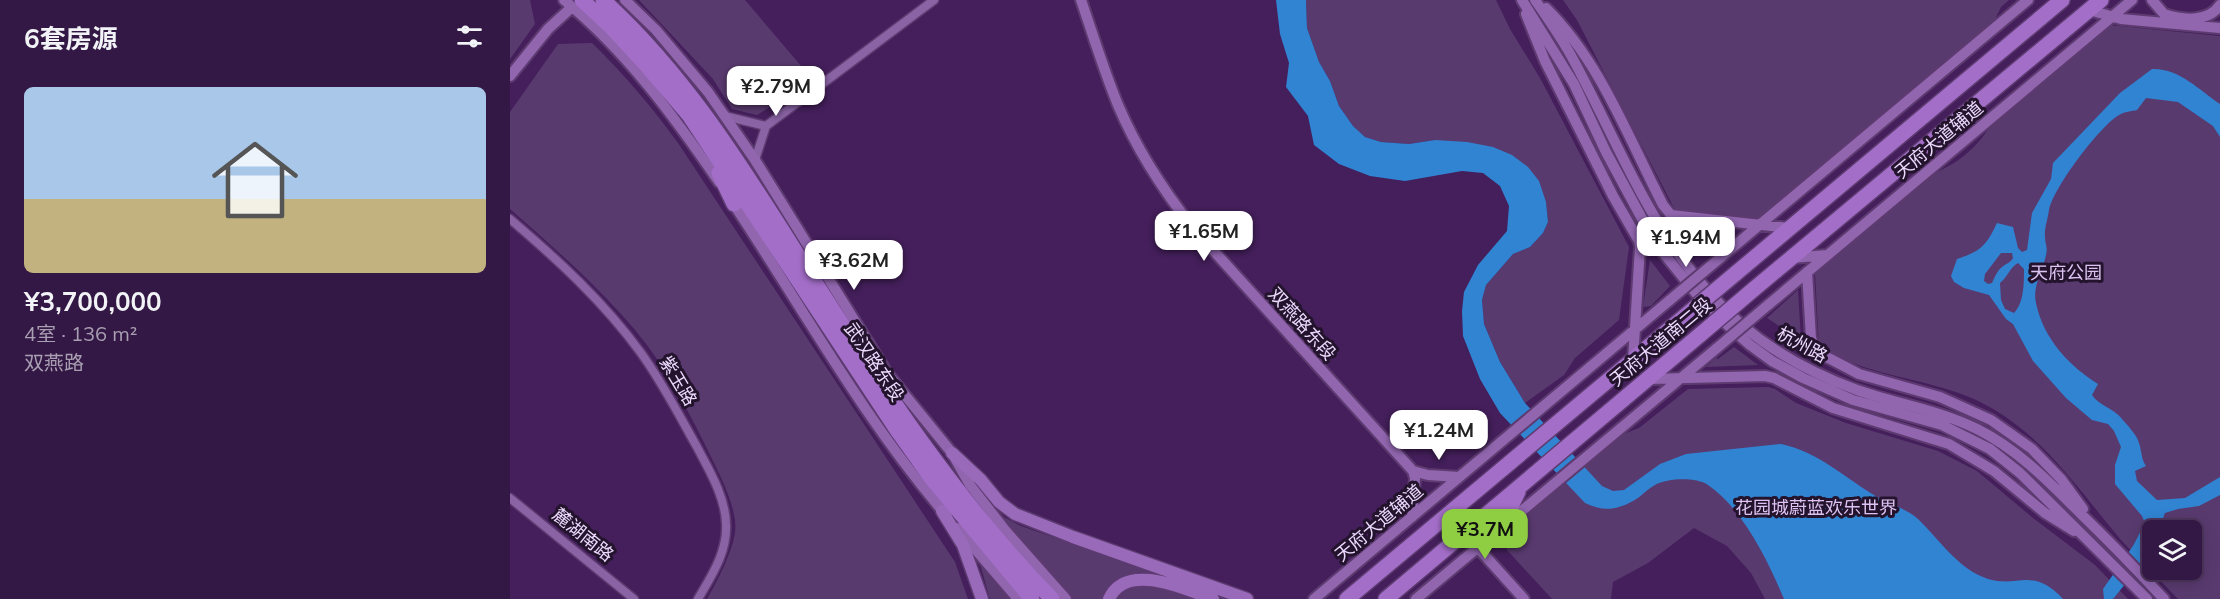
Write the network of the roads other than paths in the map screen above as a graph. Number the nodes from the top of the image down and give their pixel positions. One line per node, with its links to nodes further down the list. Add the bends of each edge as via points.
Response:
1 (603, 0): 49 (highway, 武汉路东段, via 655,51 692,95 905,419 988,528)
2 (626, 0): 18 (main road, via 687,64)
3 (934, 0): 19 (street)
4 (1080, 0): 33 (main road, 双燕路东段, via 1118,104 1170,199)
5 (1521, 0): 28 (main road, via 1545,61 1639,241); 41 (main road, 杭州路, via 1574,84 1646,226 1708,308 1758,351 1803,378 1853,400 1942,425 1990,450 2020,473)
6 (1536, 0): 23 (main road, via 1563,25 1585,54 1667,212 1676,217); 40 (main road, 杭州路, via 1573,59 1654,219 1687,267 1733,317 1780,353 1821,374 1858,390 1948,417 1995,439 2028,462)
7 (2028, 0): 23 (main road)
8 (2061, 0): 24 (highway, 天府大道南二段)
9 (2132, 0): 14 (main road, 天府大道辅道)
10 (2152, 0): 13 (main road, via 2164,14 2198,19 2211,15)
11 (573, 2): 16 (main road); 17 (highway, 武汉路东段, via 611,27); 21 (main road, via 674,118)
12 (2095, 5): 14 (main road); 26 (highway, 天府大道南二段)
13 (2220, 5)
14 (2111, 17): 15 (main road); 25 (main road, 天府大道辅道)
15 (2220, 28)
16 (510, 76)
17 (688, 115): 21 (highway); 48 (highway, 武汉路东段, via 912,451)
18 (725, 116): 19 (street); 20 (main road)
19 (766, 126): 20 (street)
20 (754, 160): 32 (main road, via 887,373)
21 (734, 204): 37 (main road, via 872,416)
22 (510, 219): 45 (street, 紫玉路, via 589,292 639,351 675,406 718,489 726,523 725,538 718,562)
23 (1759, 226): 24 (main road); 28 (main road, bridge)
24 (1789, 228): 29 (highway, 天府大道南二段, bridge)
25 (1827, 255): 26 (main road); 27 (main road, 天府大道辅道)
26 (1789, 258): 31 (highway, 天府大道南二段, bridge)
27 (1807, 273): 30 (main road, 天府大道辅道, bridge); 40 (main road, via 1811,338 1819,353 1859,374 1966,407 2012,433 2061,479)
28 (1635, 330): 29 (main road); 34 (main road, 天府大道辅道)
29 (1633, 360): 43 (highway, 天府大道南二段)
30 (1682, 377): 31 (main road); 39 (main road); 41 (main road, via 1774,378 1833,408 1949,444 1994,471 2045,513)
31 (1650, 379): 35 (highway, 天府大道南二段)
32 (952, 453): 50 (main road, via 970,485 1005,530); 53 (main road, via 1015,514)
33 (1413, 471): 34 (main road); 38 (main road)
34 (1459, 477): 38 (main road, 天府大道辅道)
35 (1522, 484): 39 (highway); 55 (highway, 天府大道南二段)
36 (510, 498): 44 (street, 麓湖南路)
37 (942, 511): 46 (main road, via 963,545); 47 (main road)
38 (1412, 516): 54 (main road, 天府大道辅道)
39 (1499, 531): 42 (main road)
40 (2103, 536): 59 (main road, 杭州路)
41 (2096, 546): 58 (main road, 杭州路)
42 (1478, 548): 56 (main road); 57 (main road)
43 (1347, 598)
44 (634, 599)
45 (698, 599)
46 (982, 599)
47 (1018, 599)
48 (1032, 599)
49 (1052, 599)
50 (1066, 599)
51 (1109, 599): 52 (main road, via 1119,586 1138,580 1152,580)
52 (1213, 599)
53 (1247, 599)
54 (1314, 599)
55 (1386, 599)
56 (1416, 599)
57 (1524, 599)
58 (2147, 599)
59 (2164, 599)

